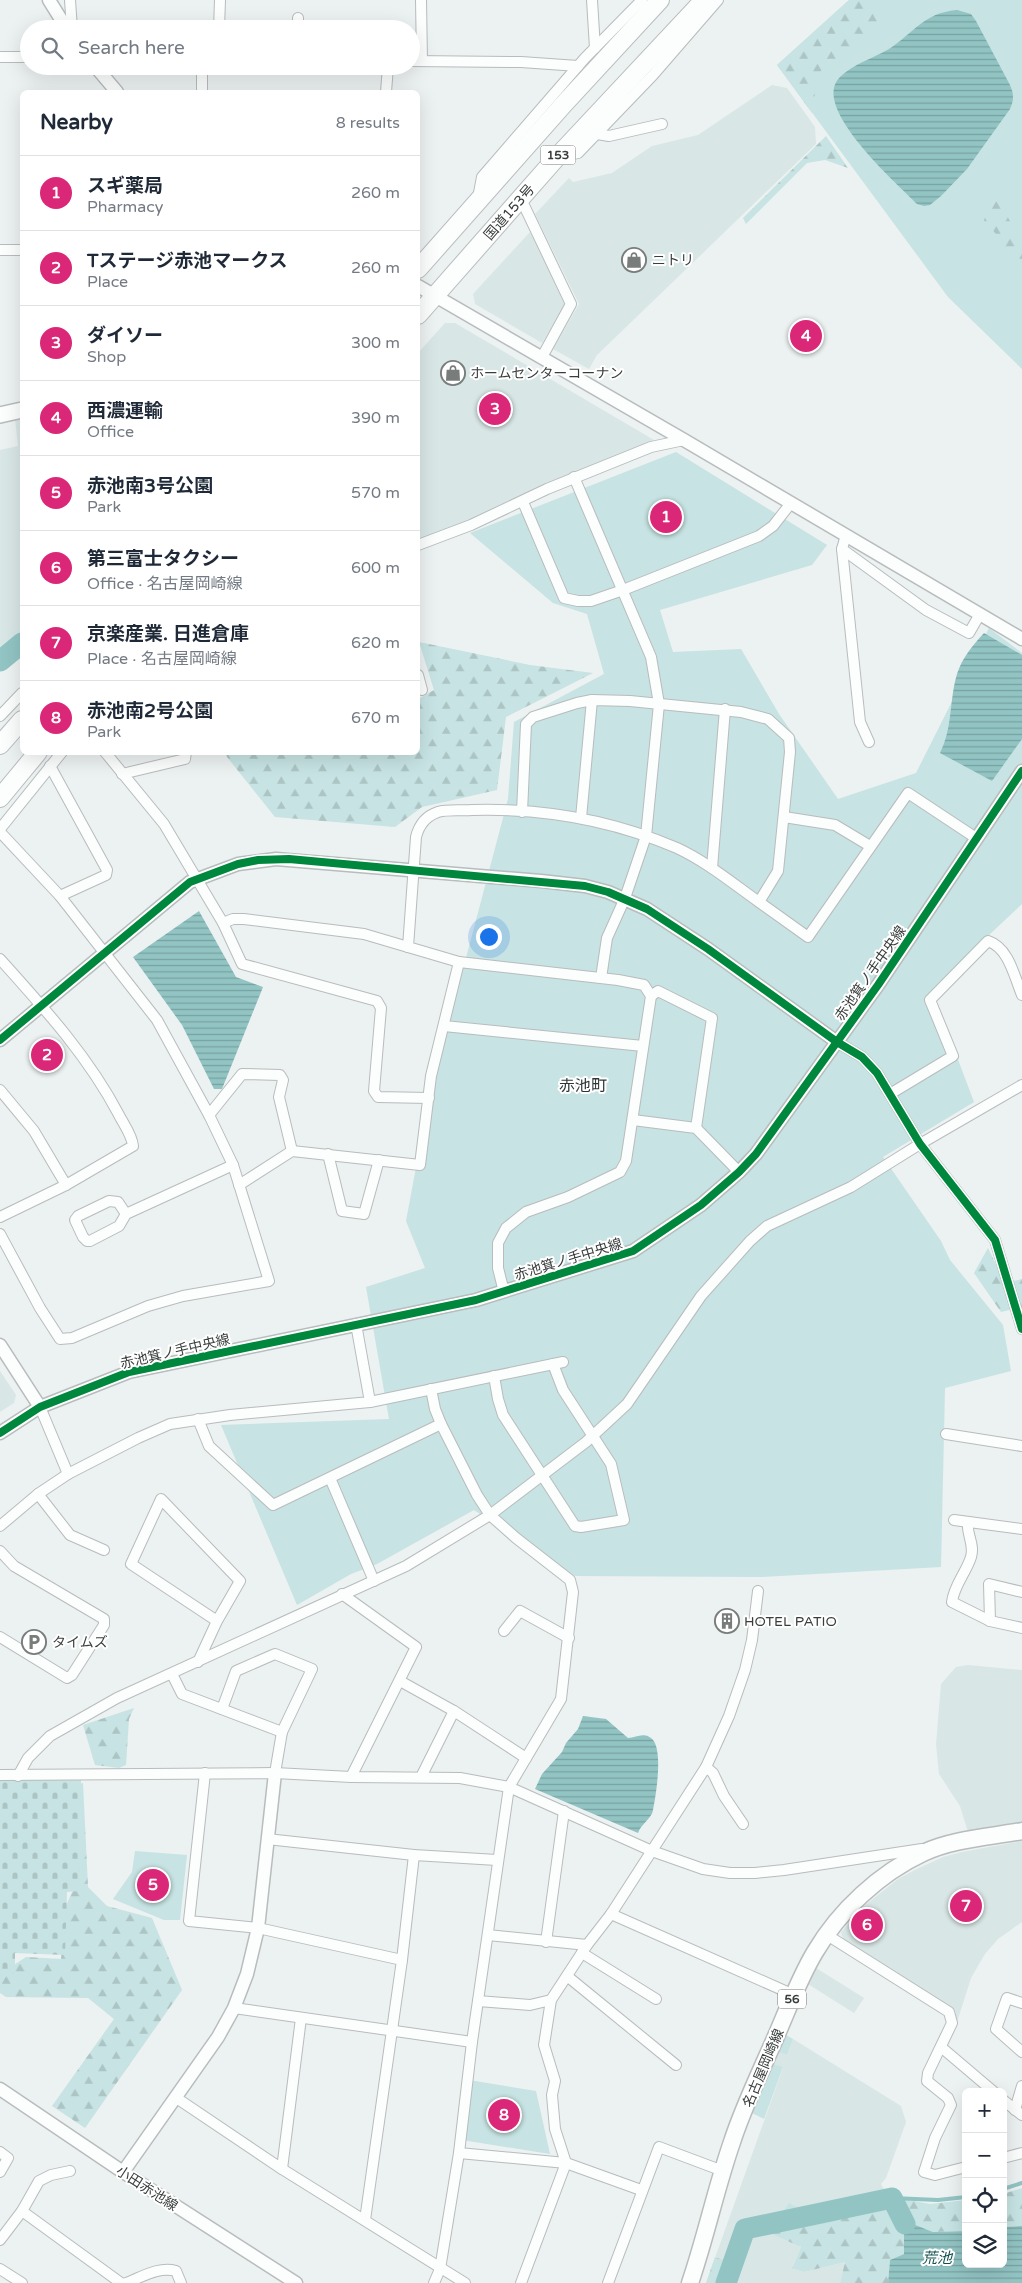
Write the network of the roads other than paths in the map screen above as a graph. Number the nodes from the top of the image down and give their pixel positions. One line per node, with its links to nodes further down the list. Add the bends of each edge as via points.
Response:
1 (48, 0): 9 (street)
2 (70, 0): 10 (street)
3 (220, 0): 11 (street)
4 (421, 0): 12 (street)
5 (592, 0): 13 (street)
6 (642, 0): 13 (street)
7 (660, 0): 29 (highway, 153)
8 (713, 1): 18 (highway, 国道153号 / 153)
9 (61, 20)
10 (71, 20)
11 (219, 20)
12 (420, 20)
13 (595, 48): 17 (street)
14 (0, 57): 15 (street)
15 (20, 57)
16 (420, 61): 17 (street)
17 (578, 66): 29 (street, via 482,177)
18 (649, 70): 26 (street); 27 (highway, 国道153号 / 153)
19 (103, 75): 22 (street)
20 (202, 75): 23 (street)
21 (387, 75): 24 (street)
22 (115, 90)
23 (202, 90)
24 (386, 90)
25 (662, 124): 26 (street, via 610,136)
26 (598, 134): 27 (street, via 578,153)
27 (557, 157): 28 (highway, 国道153号 / 153)
28 (521, 198): 34 (highway, 国道153号 / 153); 36 (street, via 571,304)
29 (477, 202): 32 (highway, 153)
30 (0, 250): 31 (street)
31 (20, 250)
32 (420, 267)
33 (420, 287): 34 (street)
34 (435, 295): 35 (highway, 国道153号 / 153); 36 (street)
35 (420, 313)
36 (542, 357): 39 (street)
37 (20, 410): 38 (main road)
38 (0, 415)
39 (684, 440): 40 (street, via 650,447); 42 (street)
40 (574, 478): 41 (street); 46 (street)
41 (523, 502): 44 (street); 46 (street, via 564,598 591,601)
42 (791, 503): 43 (street); 46 (street, via 773,526 759,536)
43 (846, 536): 45 (street); 47 (street)
44 (420, 544)
45 (842, 549): 47 (street, via 926,610 969,633); 57 (street, via 860,722)
46 (623, 590): 53 (street, via 651,657)
47 (980, 614): 48 (street)
48 (1019, 634)
49 (420, 683): 50 (street)
50 (422, 690)
51 (20, 695): 55 (street)
52 (592, 700): 53 (street); 68 (street, via 532,717 526,724); 70 (street)
53 (658, 704): 54 (street); 72 (street)
54 (725, 709): 69 (street, via 768,719 789,738); 75 (street)
55 (0, 716)
56 (20, 722): 58 (highway)
57 (869, 742)
58 (0, 746)
59 (54, 755): 63 (street)
60 (60, 755): 64 (street)
61 (107, 755): 66 (street)
62 (186, 755): 66 (street, via 185,759)
63 (33, 758): 67 (highway)
64 (50, 766): 71 (street); 78 (street, via 107,870 106,874)
65 (1022, 771): 73 (street, 赤池箕ノ手中央線)
66 (122, 774): 77 (street, via 164,824)
67 (0, 798)
68 (522, 812): 70 (street); 76 (street, via 440,811 418,829)
69 (784, 817): 74 (street, via 836,825); 80 (street, via 778,871)
70 (581, 818): 72 (street)
71 (0, 830): 78 (street)
72 (646, 836): 75 (street); 79 (street)
73 (976, 838): 74 (street, via 908,793); 92 (street, 赤池箕ノ手中央線)
74 (870, 846): 80 (street, via 808,937)
75 (712, 868): 80 (street)
76 (415, 871): 77 (street, via 276,859 238,864); 79 (street, via 585,886); 82 (street)
77 (198, 878): 81 (street); 83 (street)
78 (60, 896): 83 (street)
79 (625, 898): 86 (street, via 607,938); 92 (street, via 708,949)
80 (759, 902)
81 (223, 923): 82 (street, via 244,919 315,927 364,934); 97 (street, via 242,964 377,1001 381,1005 374,1091 378,1097)
82 (408, 947): 85 (street)
83 (104, 951): 89 (street); 98 (street, via 157,1020)
84 (0, 959): 89 (street)
85 (459, 962): 86 (street); 90 (street)
86 (601, 978): 88 (street, via 644,985)
87 (1022, 995): 96 (street, via 1004,952 988,941 930,1000 953,1056)
88 (651, 996): 93 (street); 100 (street, via 658,990 712,1018)
89 (41, 1005): 91 (street); 107 (street, via 104,1086 133,1143 129,1150)
90 (444, 1026): 93 (street); 97 (street)
91 (0, 1040)
92 (837, 1042): 96 (street, via 862,1057); 106 (street, 赤池箕ノ手中央線, via 756,1154)
93 (643, 1046): 99 (street)
94 (1022, 1084): 101 (street)
95 (0, 1090): 107 (street, via 34,1130)
96 (890, 1094): 101 (street)
97 (428, 1098): 104 (street, via 420,1165)
98 (209, 1116): 102 (street, via 242,1074 280,1075 283,1080 280,1108); 105 (street)
99 (633, 1120): 100 (street); 112 (street, via 626,1162 620,1172 568,1197 526,1212 506,1228 498,1242 498,1268)
100 (696, 1128): 106 (street)
101 (920, 1144): 114 (street, via 995,1240); 124 (street, via 851,1187 767,1226 750,1241 701,1296 627,1404)
102 (292, 1151): 103 (street); 108 (street)
103 (328, 1154): 104 (street); 104 (street, via 342,1211 364,1214)
104 (379, 1160)
105 (233, 1165): 108 (street); 109 (street)
106 (739, 1172): 112 (street, 赤池箕ノ手中央線, via 702,1205 633,1251)
107 (66, 1185): 110 (street)
108 (239, 1185): 111 (street, via 269,1281 183,1296 148,1306 72,1338 60,1338)
109 (126, 1214): 109 (street, via 119,1226 87,1241 75,1220 108,1201 118,1202)
110 (0, 1217)
111 (0, 1234)
112 (504, 1292): 113 (street, 赤池箕ノ手中央線)
113 (356, 1324): 118 (street); 119 (street, 赤池箕ノ手中央線, via 129,1372)
114 (1022, 1329)
115 (0, 1345): 119 (street)
116 (494, 1376): 117 (street); 124 (street, via 558,1363 563,1390); 127 (street, via 503,1415)
117 (431, 1389): 118 (street); 121 (street)
118 (370, 1402): 120 (street)
119 (40, 1408): 122 (street, 赤池箕ノ手中央線); 126 (street)
120 (198, 1419): 126 (street, via 170,1424); 128 (street, via 209,1446 271,1505)
121 (441, 1424): 128 (street); 130 (street)
122 (0, 1433)
123 (946, 1434): 125 (street)
124 (593, 1436): 127 (street); 127 (street, via 611,1464 624,1520 575,1526)
125 (1022, 1446)
126 (68, 1474): 129 (street)
127 (542, 1474): 130 (street)
128 (330, 1478): 137 (street)
129 (38, 1494): 133 (street); 135 (street, via 70,1535)
130 (490, 1515): 137 (street, via 406,1566); 146 (street, via 570,1580 574,1592)
131 (954, 1520): 132 (street)
132 (968, 1522): 134 (street); 142 (street, via 973,1549 971,1559 952,1602)
133 (0, 1526)
134 (1022, 1529)
135 (104, 1550)
136 (0, 1551): 145 (street, via 14,1566 104,1619 104,1625 67,1678)
137 (374, 1581): 140 (street)
138 (758, 1591): 154 (street, via 746,1670)
139 (1022, 1592): 142 (street, via 990,1584)
140 (342, 1594): 147 (street); 149 (street, via 416,1647)
141 (218, 1621): 141 (street, via 240,1581 161,1499 131,1564); 147 (street)
142 (990, 1621): 143 (street)
143 (1022, 1628)
144 (504, 1631): 146 (street, via 520,1611)
145 (0, 1637)
146 (569, 1638): 153 (street, via 561,1699)
147 (198, 1662): 148 (street)
148 (172, 1674): 150 (street, via 182,1694); 158 (street, via 117,1698 50,1736 28,1758)
149 (400, 1681): 151 (street); 159 (street)
150 (222, 1709): 152 (street); 152 (street, via 236,1671 275,1654 312,1669)
151 (454, 1711): 153 (street); 160 (street)
152 (282, 1732): 156 (street)
153 (526, 1758): 161 (street)
154 (706, 1767): 163 (street, via 713,1773); 167 (street)
155 (205, 1773): 156 (street); 158 (street); 171 (street, via 189,1921)
156 (275, 1773): 159 (street); 165 (street)
157 (0, 1775): 158 (street)
158 (18, 1776)
159 (351, 1777): 160 (street)
160 (421, 1778): 161 (street, via 460,1778)
161 (509, 1787): 162 (street); 169 (street)
162 (564, 1810): 167 (street); 174 (street)
163 (743, 1824)
164 (1022, 1831): 166 (main road, 名古屋岡崎線 / 56)
165 (267, 1839): 168 (street); 171 (street)
166 (942, 1846): 167 (street, via 756,1874 715,1872); 172 (main road, 名古屋岡崎線 / 56, via 903,1864 874,1885)
167 (652, 1851): 170 (street)
168 (414, 1854): 169 (street); 176 (street)
169 (497, 1860): 173 (street)
170 (611, 1914): 175 (street); 178 (street)
171 (258, 1928): 176 (street); 183 (street, via 247,1974)
172 (827, 1935): 178 (main road, 名古屋岡崎線 / 56); 187 (street, via 950,2012 952,2023)
173 (488, 1936): 174 (street); 181 (street)
174 (546, 1942): 175 (street)
175 (585, 1949): 177 (street); 179 (street)
176 (402, 1960): 185 (street)
177 (567, 1976): 180 (street); 189 (street)
178 (794, 1995): 204 (main road, 名古屋岡崎線 / 56, via 750,2096)
179 (656, 1999)
180 (551, 2000): 181 (street, via 530,2005); 200 (street, via 544,2045 554,2081 555,2129)
181 (478, 2001): 186 (street)
182 (1022, 2003): 188 (street, via 1007,1998 996,2029)
183 (234, 2008): 184 (street); 193 (street, via 218,2037)
184 (301, 2018): 185 (street); 201 (street)
185 (392, 2032): 186 (street); 209 (street)
186 (472, 2042): 197 (street)
187 (941, 2047): 191 (street); 202 (street, via 927,2081 948,2098 951,2105 924,2172 935,2176)
188 (1022, 2052)
189 (676, 2065)
190 (1022, 2086): 195 (street)
191 (989, 2088)
192 (0, 2089): 206 (street, 小田赤池線)
193 (175, 2097): 201 (street); 206 (street)
194 (1007, 2103): 195 (street)
195 (1019, 2113)
196 (0, 2152): 205 (street, via 8,2158)
197 (459, 2153): 200 (street); 212 (street)
198 (1022, 2153): 199 (street)
199 (1007, 2157)
200 (566, 2163): 207 (street); 220 (street)
201 (282, 2169): 209 (street)
202 (962, 2169)
203 (70, 2171): 208 (street, via 51,2174 39,2181)
204 (723, 2171): 207 (street, via 659,2147); 222 (main road, 名古屋岡崎線 / 56)
205 (0, 2172)
206 (123, 2172): 217 (street, 小田赤池線)
207 (641, 2190): 221 (street)
208 (22, 2211): 210 (street); 214 (street)
209 (365, 2220): 212 (street)
210 (0, 2240)
211 (0, 2269): 213 (street)
212 (440, 2269): 218 (street); 219 (street)
213 (22, 2283)
214 (122, 2283)
215 (126, 2283): 216 (street, via 169,2269 176,2272)
216 (181, 2283)
217 (296, 2283)
218 (434, 2283)
219 (465, 2283)
220 (521, 2283)
221 (608, 2283)
222 (690, 2283)

